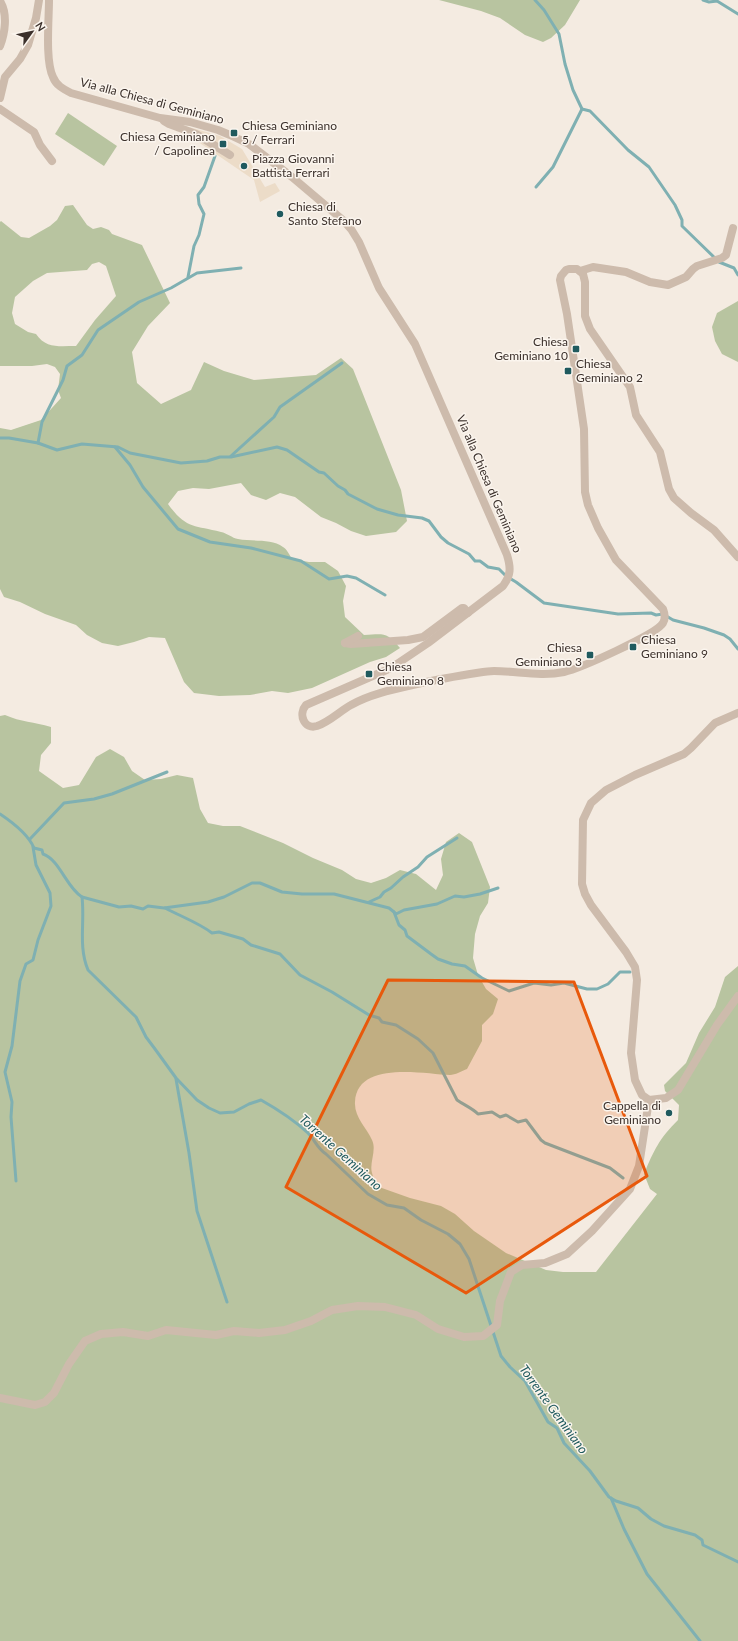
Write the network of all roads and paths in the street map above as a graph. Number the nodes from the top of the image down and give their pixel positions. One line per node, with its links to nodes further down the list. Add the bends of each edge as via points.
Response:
1 (39, 0): 5 (street, via 28,45 5,77)
2 (49, 0): 7 (street, Via alla Chiesa di Geminiano, via 49,60 52,76 58,85 71,93)
3 (0, 1): 4 (street, via 5,20)
4 (0, 46)
5 (0, 98)
6 (0, 109): 9 (street, via 34,132)
7 (160, 118): 8 (street, via 196,134); 13 (street, Via alla Chiesa di Geminiano, via 190,122 218,130 250,144 351,228 379,288 415,344 507,555 511,572 508,579 503,586)
8 (230, 155)
9 (52, 161)
10 (733, 228): 11 (street, via 726,255 697,266 686,277 668,285 650,282 626,272 593,267)
11 (580, 271): 12 (street, via 585,282 585,316 590,329 630,388 636,415 660,452 669,489 674,498 714,530); 13 (street, Via alla Chiesa di Geminiano, via 573,268 566,270 560,280 584,429 585,492 588,505 616,560 663,609 663,623 642,639 563,672 493,670 433,680 378,694 358,702 318,726 310,726 303,720 302,712 306,705 390,668)
12 (738, 557)
13 (468, 613): 14 (street, via 462,608 423,637 345,643)
14 (358, 636)
15 (738, 713): 17 (street, via 715,723 684,754 606,790 591,803 583,820 582,884 585,894 635,967 631,1053 635,1080 642,1095)
16 (738, 996): 17 (street, via 717,1025 678,1090 666,1098)
17 (649, 1100): 18 (street, via 639,1166 630,1189 567,1254 545,1263 522,1265 511,1272 500,1301 497,1325 483,1336 464,1337 438,1329 416,1315 385,1307 358,1306 332,1310 285,1330 260,1333 234,1331 216,1335 166,1330 148,1336 123,1332 101,1334 85,1341 54,1393 45,1402 35,1405)
18 (0, 1398)

